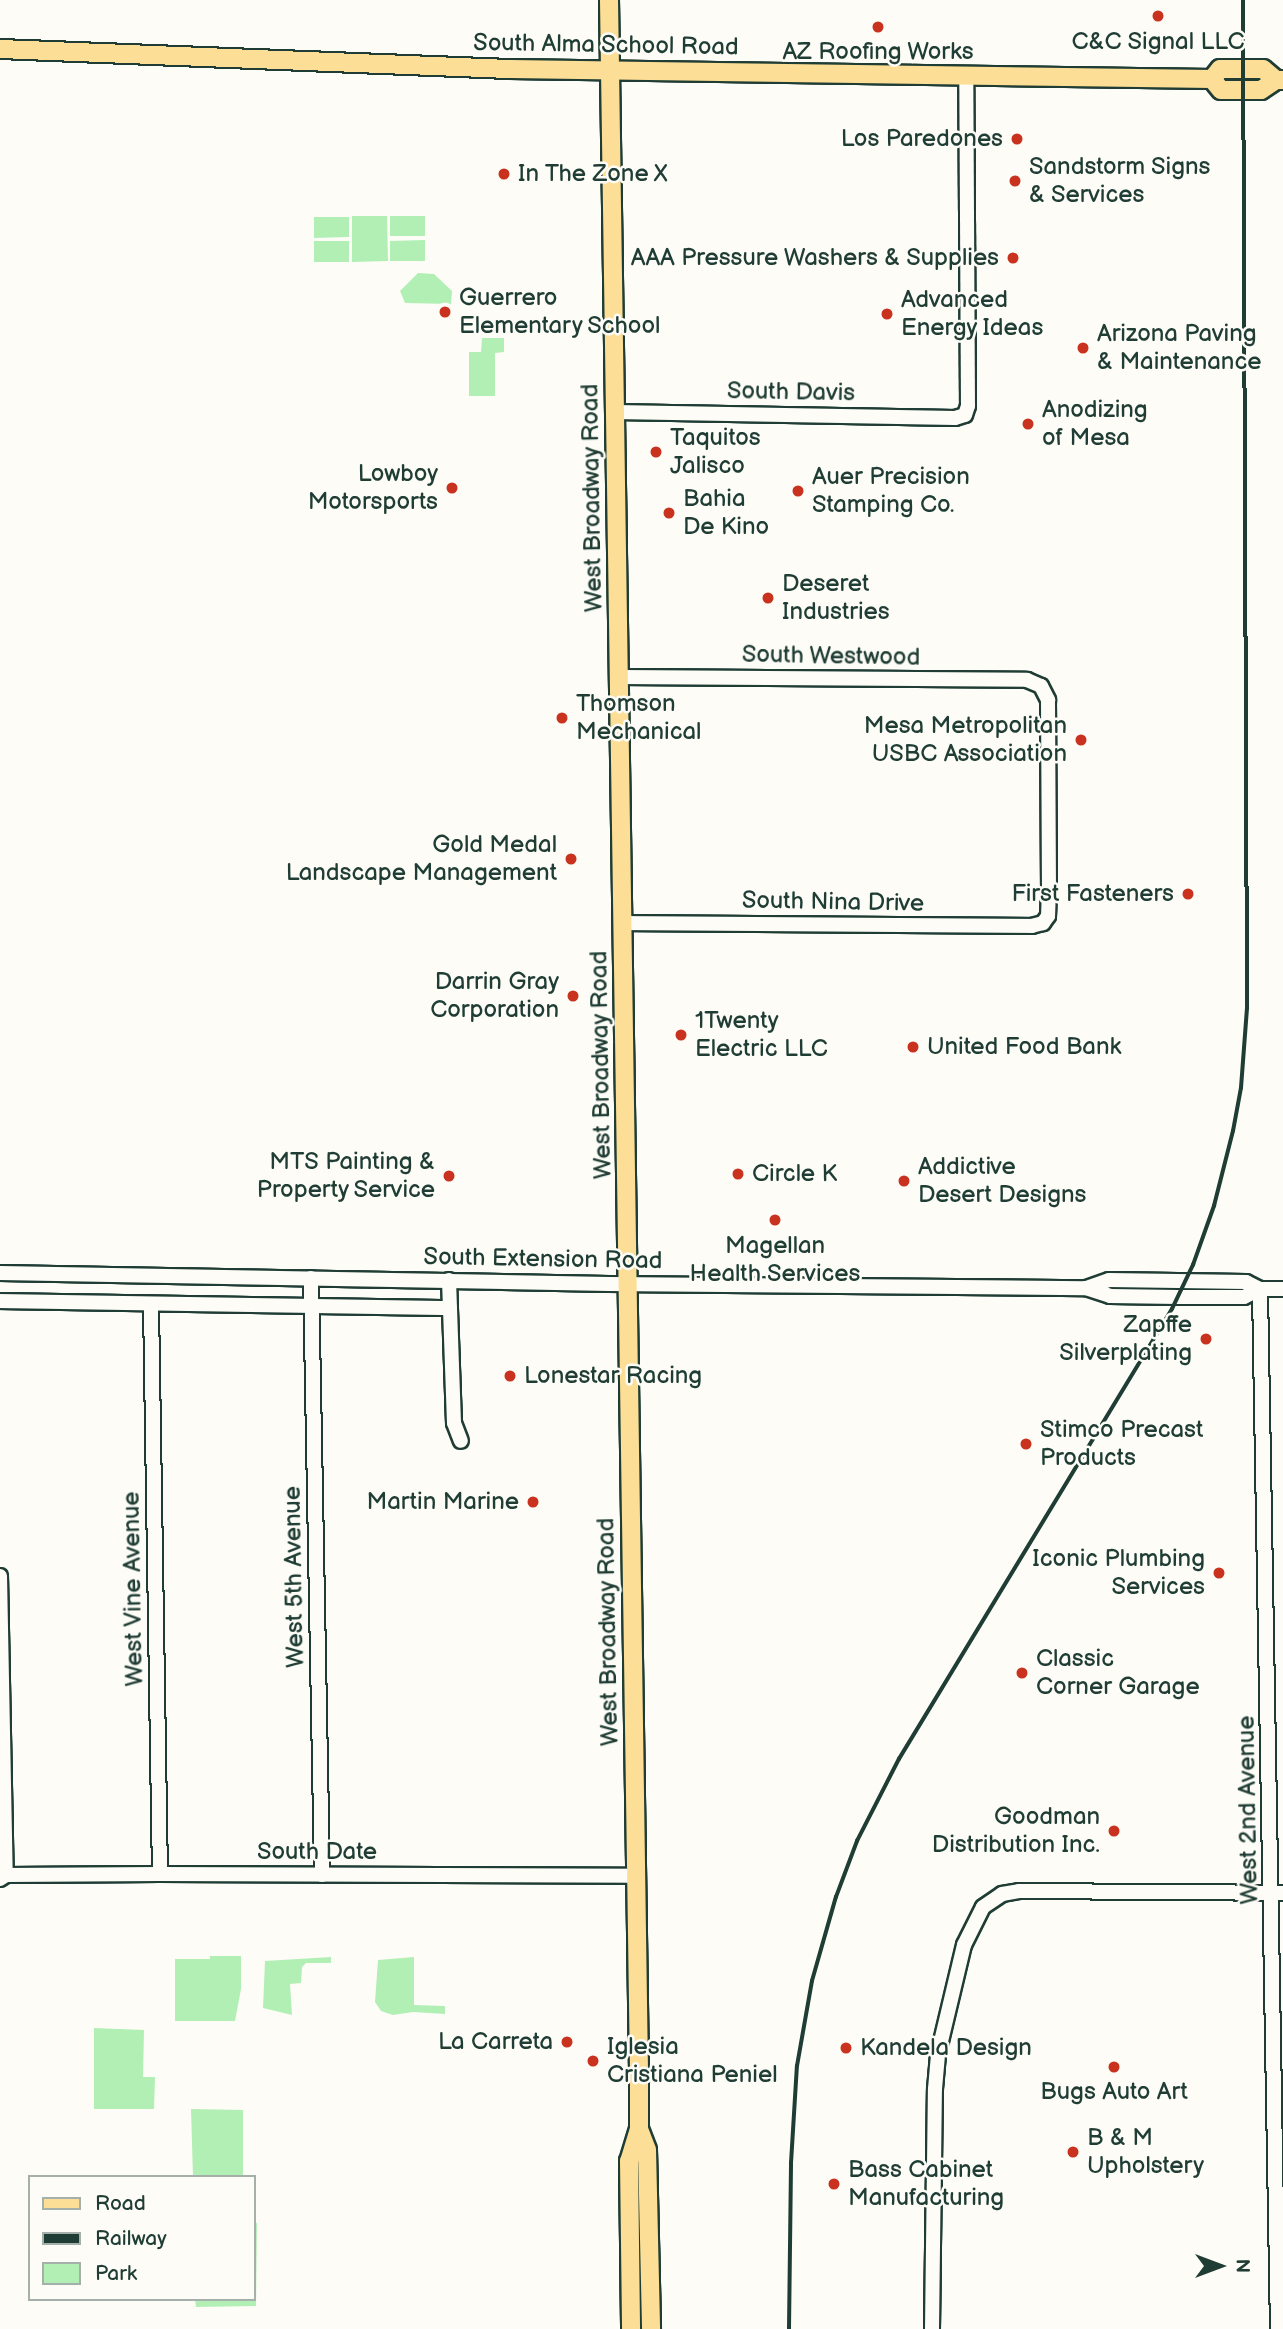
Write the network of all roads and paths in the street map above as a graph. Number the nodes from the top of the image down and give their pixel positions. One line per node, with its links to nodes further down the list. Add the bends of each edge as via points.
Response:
1 (609, 0): 3 (main road, West Broadway Road)
2 (0, 49): 3 (main road, South Alma School Road)
3 (610, 71): 4 (main road, South Alma School Road); 6 (main road, West Broadway Road)
4 (966, 75): 5 (main road, South Alma School Road, via 1212,79 1220,69 1263,69); 6 (street, South Davis, via 965,415)
5 (1279, 80)
6 (615, 412): 7 (main road, West Broadway Road)
7 (620, 677): 8 (main road, West Broadway Road); 9 (street, South Westwood, via 1027,680 1041,686 1048,700 1049,818 1048,916)
8 (624, 923): 9 (street, South Nina Drive); 13 (main road, West Broadway Road)
9 (1042, 923)
10 (0, 1273): 11 (street, South Extension Road)
11 (311, 1278): 12 (street, South Extension Road); 18 (street, West 5th Avenue)
12 (449, 1280): 13 (street, South Extension Road); 19 (street)
13 (629, 1284): 14 (street, South Extension Road, via 1086,1288 1109,1280 1246,1282); 24 (main road, West Broadway Road)
14 (1260, 1289): 15 (street, South Extension Road); 26 (street, West 2nd Avenue)
15 (1283, 1289)
16 (0, 1301): 17 (street, South Extension Road)
17 (151, 1304): 18 (street, South Extension Road); 22 (street, West Vine Avenue)
18 (312, 1307): 19 (street, South Extension Road); 23 (street, West 5th Avenue)
19 (450, 1308): 20 (street, via 454,1423)
20 (461, 1441)
21 (0, 1576): 25 (street)
22 (160, 1874): 23 (street, South Date); 25 (street, South Date)
23 (322, 1875): 24 (street, South Date)
24 (636, 1876): 27 (main road, West Broadway Road)
25 (3, 1877)
26 (1278, 1893): 28 (street, West 2nd Avenue); 31 (street, via 1019,1891 989,1900 964,1945 938,2054)
27 (639, 2129): 29 (main road, West Broadway Road, via 629,2161); 30 (main road, West Broadway Road, via 647,2150)
28 (1279, 2196): 32 (street, West 2nd Avenue)
29 (631, 2329)
30 (651, 2329)
31 (932, 2329)
32 (1278, 2329)

